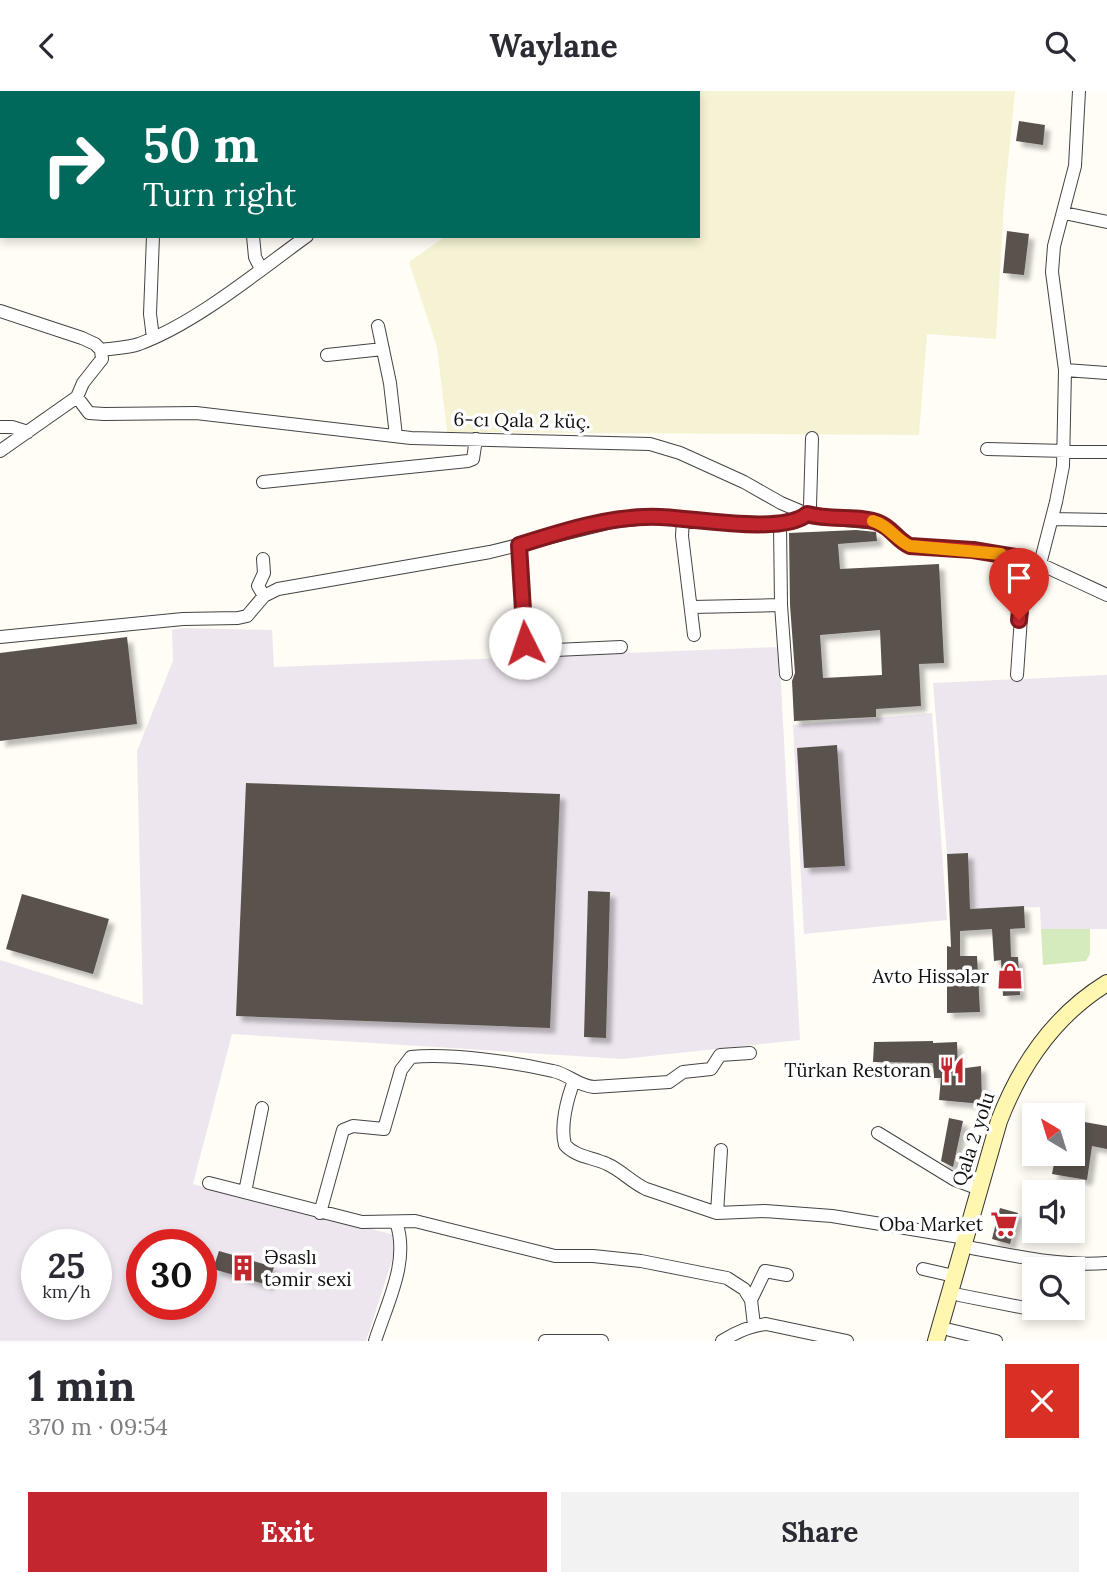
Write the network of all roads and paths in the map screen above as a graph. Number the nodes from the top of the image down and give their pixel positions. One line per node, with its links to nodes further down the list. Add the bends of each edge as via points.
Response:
1 (1079, 91): 2 (street, via 1075,166)
2 (1064, 213): 3 (street); 14 (street, via 1052,272)
3 (1107, 222)
4 (153, 238): 10 (street)
5 (253, 238): 7 (street)
6 (304, 238): 7 (street)
7 (261, 269): 10 (street)
8 (0, 311): 12 (street, via 82,338)
9 (378, 326): 11 (street)
10 (153, 338): 12 (street)
11 (383, 349): 13 (street); 19 (street)
12 (101, 350): 16 (street, via 98,367)
13 (327, 355)
14 (1065, 370): 15 (street); 23 (street)
15 (1107, 373)
16 (77, 397): 18 (street); 19 (street, 6-cı Qala 2 küç., via 94,414 196,413)
17 (0, 427): 18 (street)
18 (27, 432): 24 (street)
19 (396, 436): 21 (street, 6-cı Qala 2 küç.)
20 (812, 438): 27 (street)
21 (476, 439): 26 (street, via 475,455 468,461); 27 (street, 6-cı Qala 2 küç., via 650,444 680,453)
22 (987, 449): 23 (street)
23 (1064, 450): 25 (street); 29 (street)
24 (0, 451)
25 (1107, 452)
26 (263, 482)
27 (807, 514): 31 (street); 34 (street, 6-cı Qala 2 küç., via 879,523 910,546)
28 (684, 519): 31 (street); 32 (street, via 616,521); 39 (street, via 682,536)
29 (1052, 519): 30 (street); 35 (street)
30 (1107, 520)
31 (780, 524): 38 (street)
32 (519, 545): 37 (street, via 278,589); 42 (street, via 528,648)
33 (263, 559): 37 (street, via 264,573 258,586)
34 (1025, 559): 35 (street, 6-cı Qala 2 küç.); 44 (street)
35 (1040, 564): 36 (street, 6-cı Qala 2 küç.)
36 (1107, 595)
37 (264, 596): 41 (street, via 247,616 237,618 183,619)
38 (781, 605): 39 (street); 43 (street)
39 (692, 607): 40 (street)
40 (694, 635)
41 (0, 638)
42 (621, 647)
43 (786, 674)
44 (1017, 675)
45 (1107, 983): 53 (main road, Qala 2 yolu, via 1064,1015 1020,1074 999,1121)
46 (1107, 994): 58 (main road, Qala 2 yolu, via 1054,1041 1028,1079 1008,1124)
47 (750, 1053): 48 (street, via 720,1055 711,1069 683,1072 669,1083 594,1087)
48 (574, 1081): 55 (street, via 557,1072 504,1062 411,1057 401,1070 384,1129 353,1126 343,1130); 56 (street, via 563,1136 570,1150 611,1166 646,1189)
49 (262, 1108): 54 (street)
50 (878, 1133): 53 (street)
51 (722, 1150): 56 (street)
52 (209, 1183): 54 (street)
53 (979, 1189): 58 (main road, Qala 2 yolu)
54 (245, 1192): 55 (street)
55 (320, 1213): 57 (street, via 362,1222)
56 (717, 1213): 58 (street, via 832,1216)
57 (396, 1222): 64 (street, via 415,1221 555,1256 641,1261 727,1278); 68 (street, via 401,1258)
58 (969, 1243): 59 (street, via 1063,1262); 62 (main road, Qala 2 yolu); 63 (main road, Qala 2 yolu)
59 (1107, 1263)
60 (923, 1269): 62 (street)
61 (787, 1275): 64 (street, via 765,1272)
62 (954, 1276): 73 (main road, Qala 2 yolu)
63 (959, 1295): 65 (street); 67 (main road, Qala 2 yolu)
64 (751, 1300): 66 (street)
65 (1022, 1307)
66 (754, 1325): 71 (street); 72 (street)
67 (948, 1336): 74 (street)
68 (375, 1341)
69 (545, 1341): 70 (street)
70 (602, 1341)
71 (722, 1341)
72 (847, 1341)
73 (936, 1341)
74 (996, 1341)

